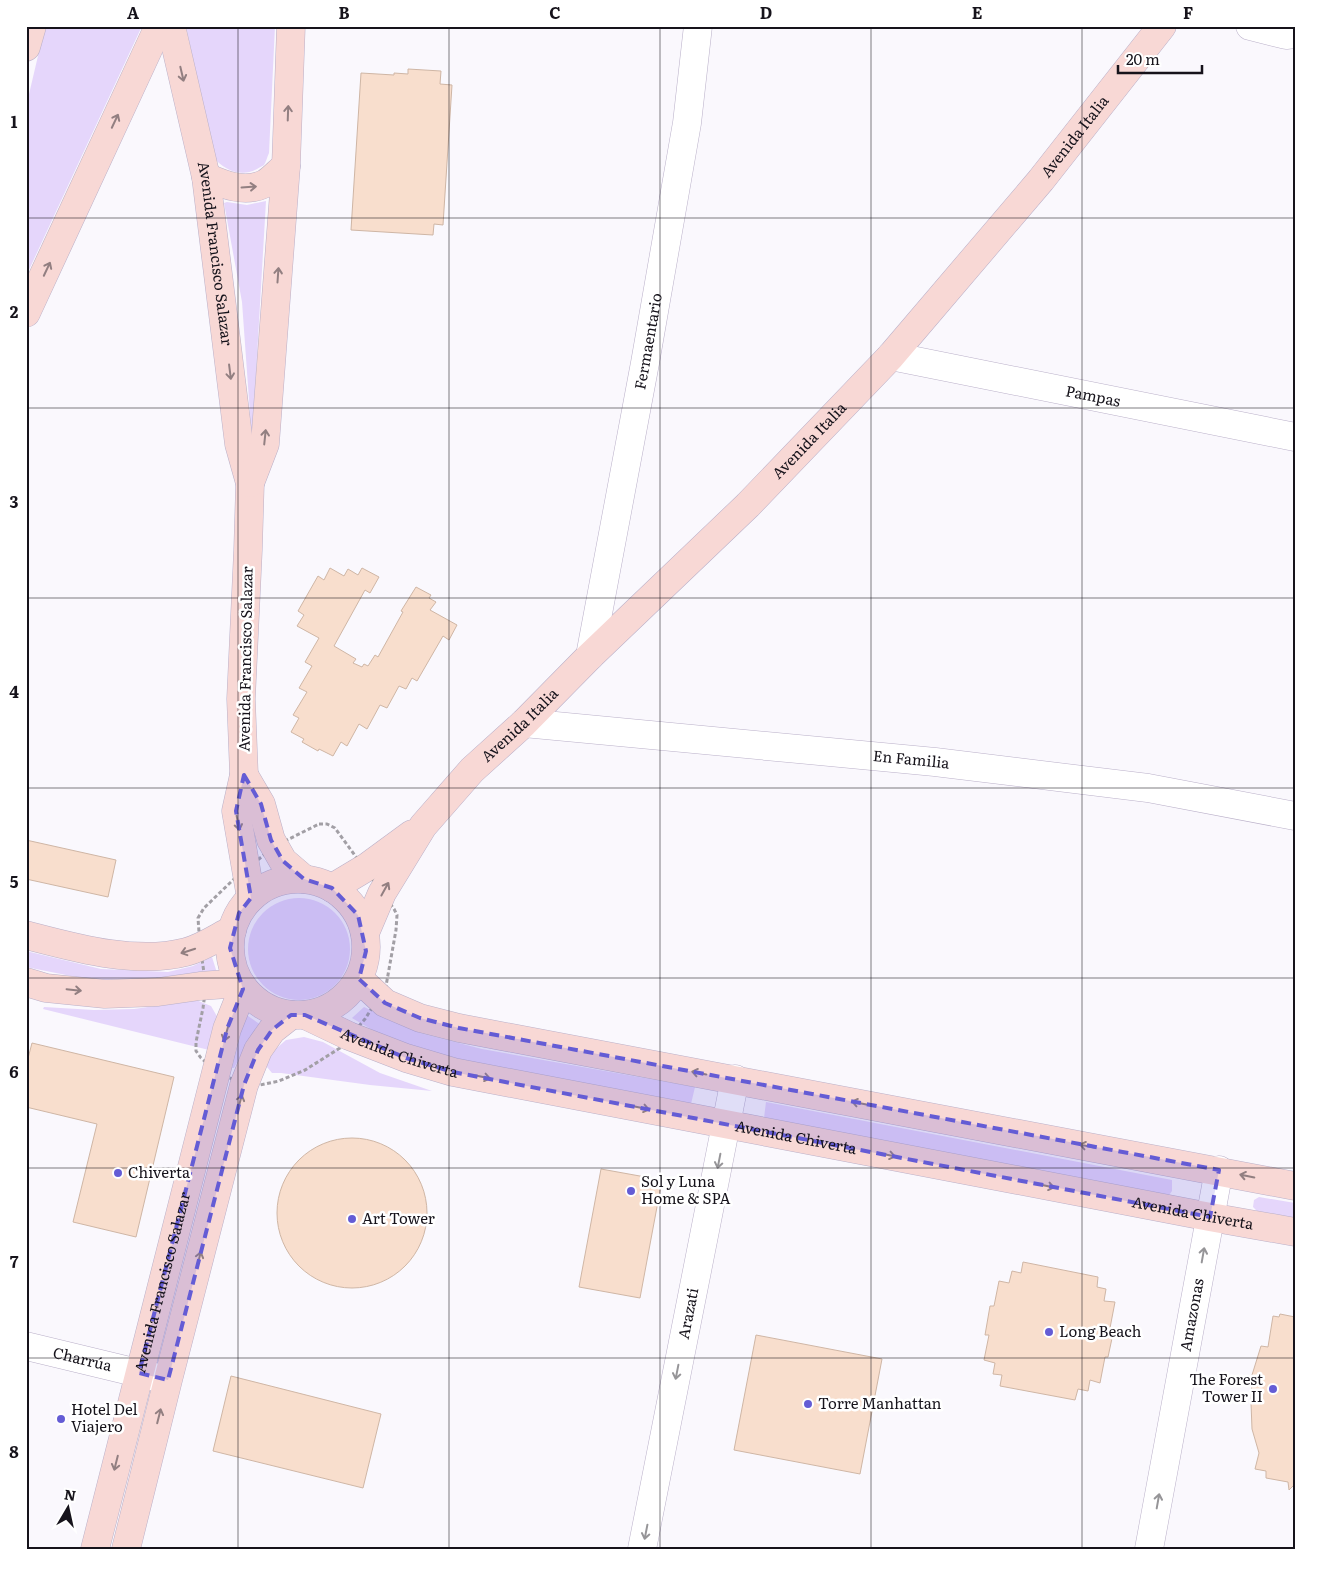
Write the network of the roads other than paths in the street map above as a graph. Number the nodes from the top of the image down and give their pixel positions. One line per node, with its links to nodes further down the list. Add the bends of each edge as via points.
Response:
1 (32, 26): 9 (street)
2 (159, 26): 12 (street, one-way to 2)
3 (171, 26): 11 (street, Avenida Francisco Salazar, one-way to 11)
4 (291, 26): 10 (street, Avenida Francisco Salazar, one-way to 4)
5 (698, 26): 16 (street, Fermaentario, via 686,133)
6 (1162, 26): 13 (street, Avenida Italia, via 1041,180)
7 (1250, 26): 8 (street, via 1286,35)
8 (1295, 34)
9 (26, 47)
10 (286, 166): 11 (street, one-way to 10, via 227,186 251,188 266,184); 15 (street, Avenida Francisco Salazar, one-way to 10, via 265,444)
11 (206, 177): 15 (street, Avenida Francisco Salazar, one-way to 15, via 239,444)
12 (26, 313)
13 (891, 356): 14 (street, Pampas); 16 (street, Avenida Italia, via 748,504)
14 (1295, 437)
15 (250, 482): 18 (street, Avenida Francisco Salazar, via 241,699)
16 (590, 656): 17 (street, Avenida Italia)
17 (524, 722): 19 (street, En Familia, via 935,762 1148,788); 20 (street, Avenida Italia, via 472,770)
18 (244, 775): 21 (street, Avenida Francisco Salazar, via 261,804 271,840 283,861); 23 (street, Avenida Francisco Salazar, one-way to 23, via 236,811)
19 (1295, 816)
20 (423, 826): 22 (street, Avenida Italia); 25 (street, Avenida Italia, one-way to 20, via 382,893)
21 (304, 879): 22 (street); 23 (street, via 285,880 266,887)
22 (332, 888): 25 (street, via 353,908)
23 (251, 898): 24 (street, via 239,913)
24 (232, 930): 26 (street, one-way to 26, via 188,952 151,958 86,950); 29 (street, via 232,966)
25 (365, 933): 27 (street, via 366,951)
26 (26, 934)
27 (359, 979): 30 (street, via 338,1002); 31 (street, one-way to 27, via 420,1018 385,1003)
28 (26, 982): 29 (street, one-way to 29, via 46,988 106,994)
29 (242, 986): 30 (street, via 275,1010); 38 (street, Avenida Francisco Salazar, one-way to 38, via 216,1070)
30 (298, 1015): 32 (street, Avenida Chiverta, one-way to 32, via 406,1058 453,1072); 39 (street, Avenida Francisco Salazar, one-way to 30, via 244,1085 258,1050 272,1030)
31 (735, 1079): 32 (street, Arazati); 33 (street, one-way to 31)
32 (726, 1124): 35 (street, Avenida Chiverta, one-way to 35); 42 (street, Arazati, one-way to 42)
33 (1219, 1170): 34 (street, one-way to 33); 35 (street, Amazonas)
34 (1295, 1186)
35 (1210, 1217): 36 (street, Avenida Chiverta); 43 (street, Amazonas, one-way to 35)
36 (1295, 1232)
37 (26, 1346): 38 (street, Charrúa)
38 (139, 1373): 39 (street, Charrúa); 40 (street, Avenida Francisco Salazar, one-way to 40)
39 (168, 1380): 41 (street, Avenida Francisco Salazar, one-way to 39)
40 (95, 1549)
41 (126, 1549)
42 (642, 1549)
43 (1149, 1549)

